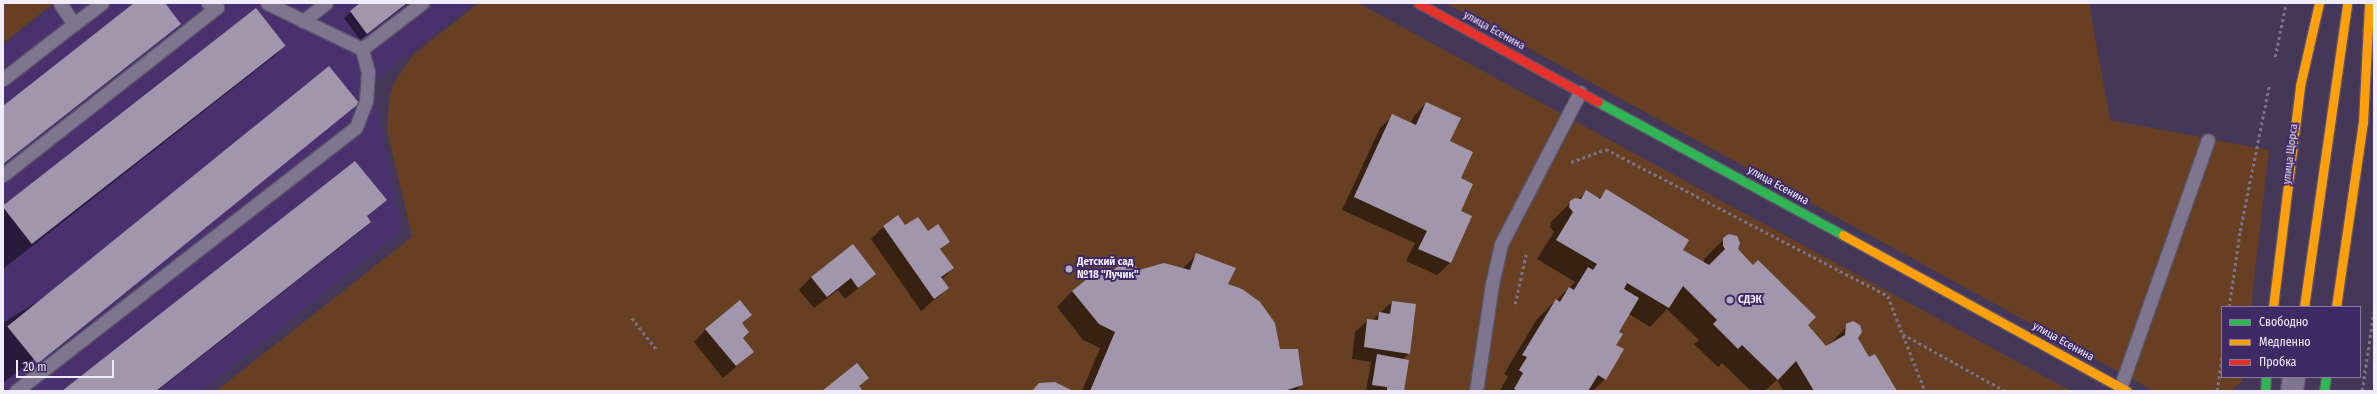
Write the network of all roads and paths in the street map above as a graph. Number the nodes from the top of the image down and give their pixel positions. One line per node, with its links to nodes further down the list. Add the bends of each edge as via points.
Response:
1 (60, 3): 13 (lane)
2 (102, 3): 13 (lane)
3 (208, 3): 22 (lane, via 217,7)
4 (267, 3): 12 (lane)
5 (326, 3): 12 (lane)
6 (422, 3): 14 (lane)
7 (1418, 3): 18 (street, улица Есенина)
8 (2286, 3): 15 (path)
9 (2319, 3): 25 (street, улица Щорса, via 2300,86)
10 (2347, 3): 26 (street)
11 (2369, 3): 19 (street)
12 (303, 20): 14 (lane)
13 (74, 24): 16 (lane)
14 (362, 49): 38 (lane, via 368,72 366,101 356,127)
15 (2274, 60)
16 (3, 79)
17 (2270, 84): 24 (path, via 2240,231)
18 (1580, 92): 37 (street, улица Есенина); 39 (lane, via 1501,244 1492,284)
19 (2369, 125): 27 (street)
20 (2208, 140): 37 (lane)
21 (1565, 164): 31 (path, via 1606,149 1888,296)
22 (3, 175)
23 (1527, 246): 28 (path)
24 (2229, 306)
25 (2273, 306)
26 (2304, 306)
27 (2336, 306)
28 (1515, 307)
29 (2374, 310): 46 (path)
30 (632, 318): 32 (path)
31 (1903, 334): 40 (path); 41 (path)
32 (657, 350)
33 (2221, 364): 42 (path)
34 (2266, 378): 43 (street)
35 (2294, 378): 44 (street)
36 (2326, 378): 45 (street)
37 (2122, 390)
38 (16, 391)
39 (1476, 391)
40 (1925, 391)
41 (2005, 391)
42 (2217, 391)
43 (2265, 391)
44 (2292, 391)
45 (2324, 391)
46 (2362, 391)

